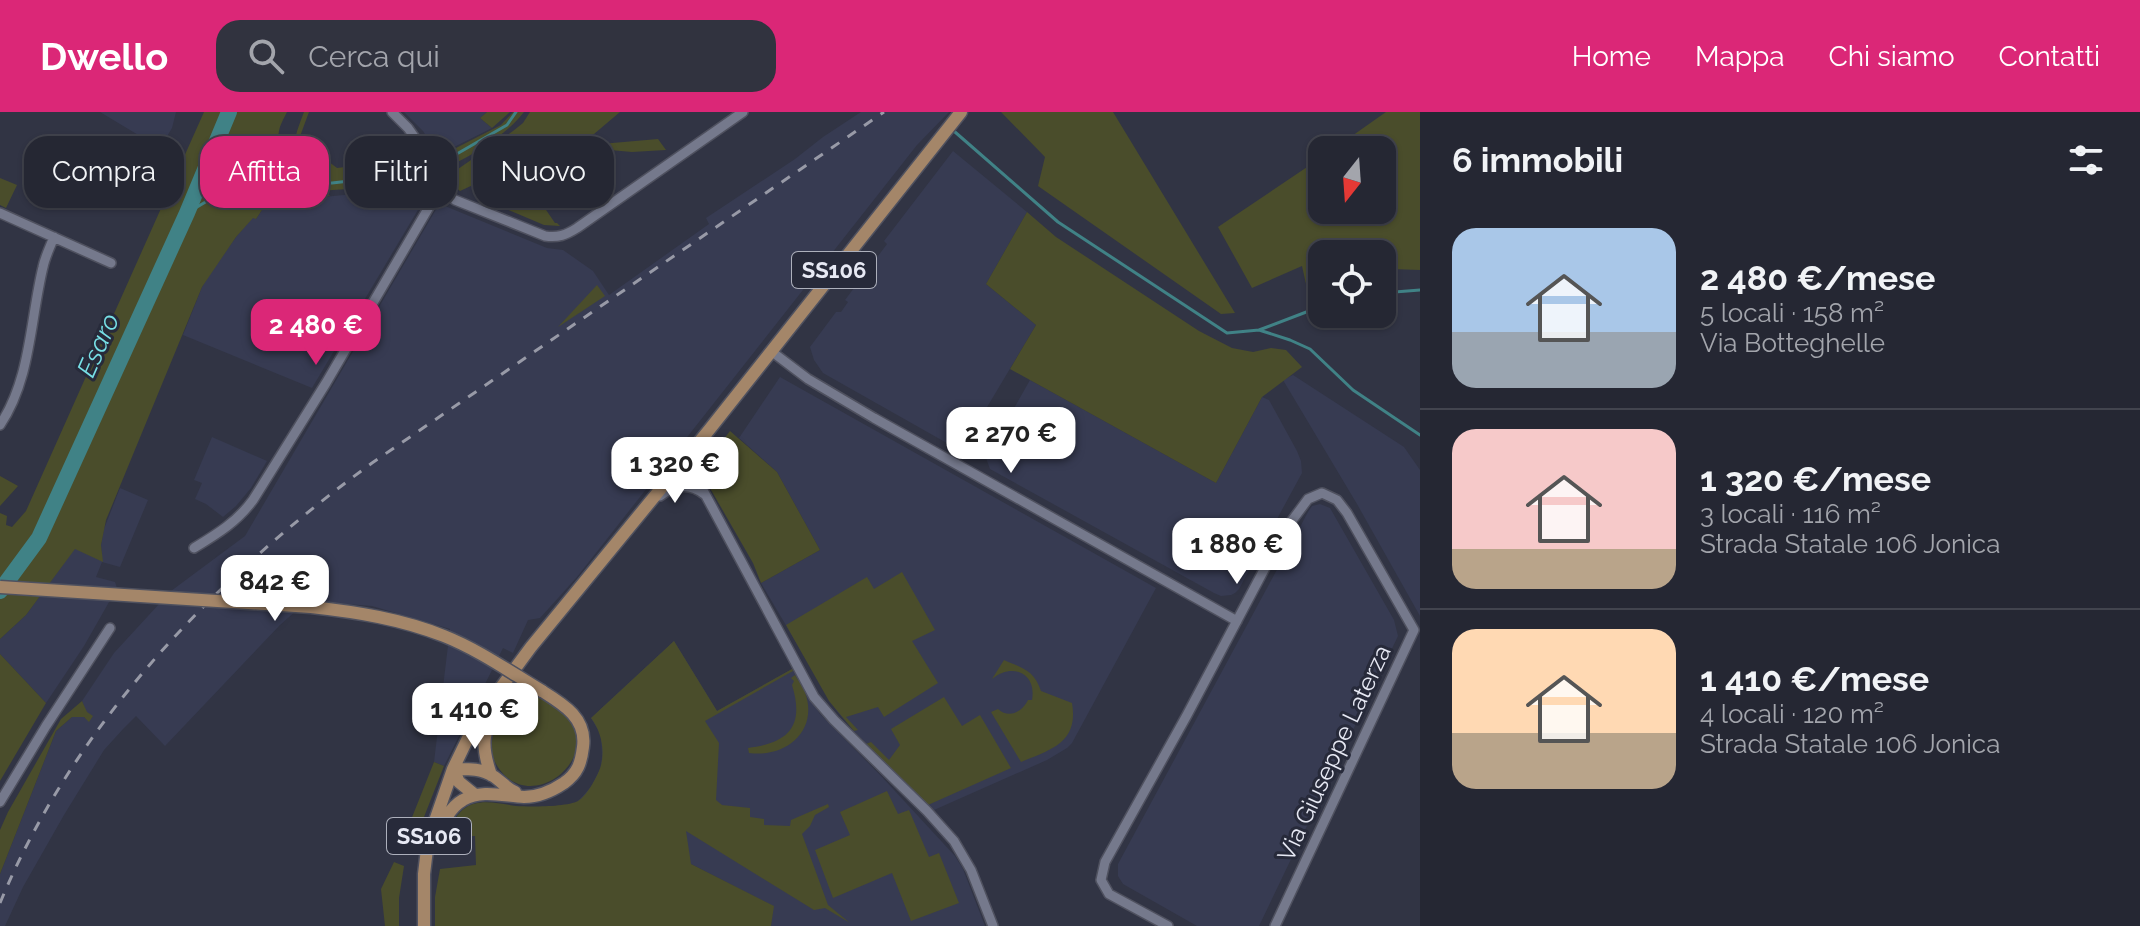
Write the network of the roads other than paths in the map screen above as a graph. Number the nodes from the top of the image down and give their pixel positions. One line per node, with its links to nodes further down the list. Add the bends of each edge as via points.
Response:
1 (392, 112): 4 (street)
2 (743, 112): 5 (street, via 566,235 545,236)
3 (961, 112): 10 (main road, SS106)
4 (414, 136)
5 (457, 201)
6 (428, 208): 16 (street, via 242,516)
7 (0, 213): 8 (street)
8 (54, 237): 9 (street); 11 (street, via 43,265 20,387)
9 (111, 263)
10 (771, 351): 12 (main road, SS106); 18 (street, via 874,418)
11 (0, 425)
12 (709, 430): 13 (main road, SS106); 14 (street, via 699,468)
13 (682, 463): 14 (street, via 683,473); 15 (main road, SS106)
14 (705, 495): 15 (street, via 680,486); 28 (street, via 814,697 954,841)
15 (647, 505): 20 (main road, SS106)
16 (194, 548)
17 (0, 587): 24 (main road, bridge, via 311,607 371,614 446,637 569,708 579,722 585,738 578,771 551,792)
18 (1237, 621): 29 (street, Via Giuseppe Laterza, via 1105,862 1101,880 1109,894); 30 (street, Via Giuseppe Laterza, via 1285,530 1308,499 1322,493 1347,513 1414,630)
19 (110, 628): 25 (street)
20 (531, 647): 21 (main road, SS106, via 491,701); 22 (main road, via 484,736)
21 (453, 769): 22 (main road); 23 (main road); 26 (main road, SS106, via 428,841)
22 (491, 775): 24 (main road)
23 (475, 795): 24 (main road); 26 (main road, via 462,800 440,829)
24 (526, 797)
25 (0, 802)
26 (424, 907): 27 (main road, SS106)
27 (424, 926)
28 (993, 926)
29 (1168, 926)
30 (1275, 926)

